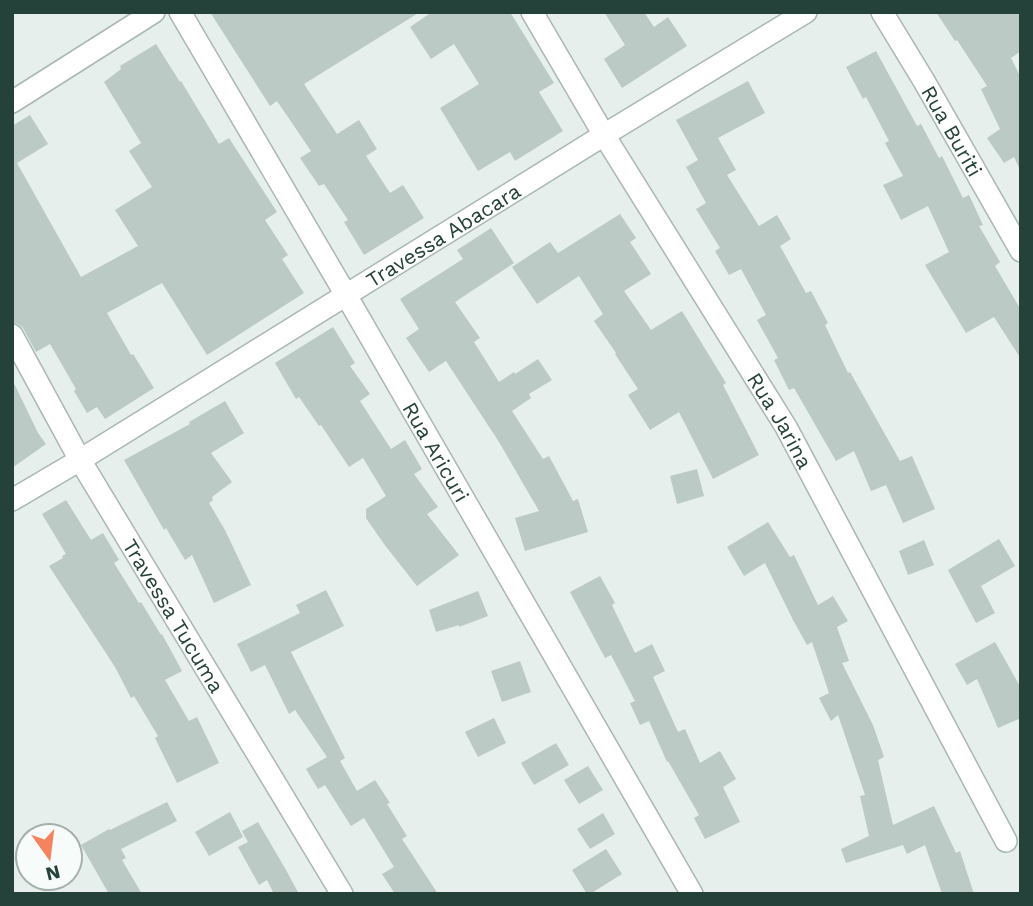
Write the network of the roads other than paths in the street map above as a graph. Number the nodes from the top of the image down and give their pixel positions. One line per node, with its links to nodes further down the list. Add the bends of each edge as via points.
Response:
1 (154, 12): 6 (street)
2 (180, 12): 9 (street, Rua Aricuri)
3 (532, 12): 7 (street, Rua Jarina)
4 (806, 12): 7 (street, Travessa Abacara)
5 (882, 12): 8 (street, Rua Buriti)
6 (12, 102)
7 (604, 135): 9 (street, Travessa Abacara); 13 (street, Rua Jarina, via 786,427)
8 (1021, 251)
9 (346, 295): 11 (street, Travessa Abacara); 15 (street, Rua Aricuri)
10 (12, 335): 11 (street, Travessa Tucuma)
11 (80, 460): 12 (street, Travessa Abacara); 14 (street, Travessa Tucuma)
12 (12, 500)
13 (1006, 841)
14 (342, 894)
15 (692, 894)

